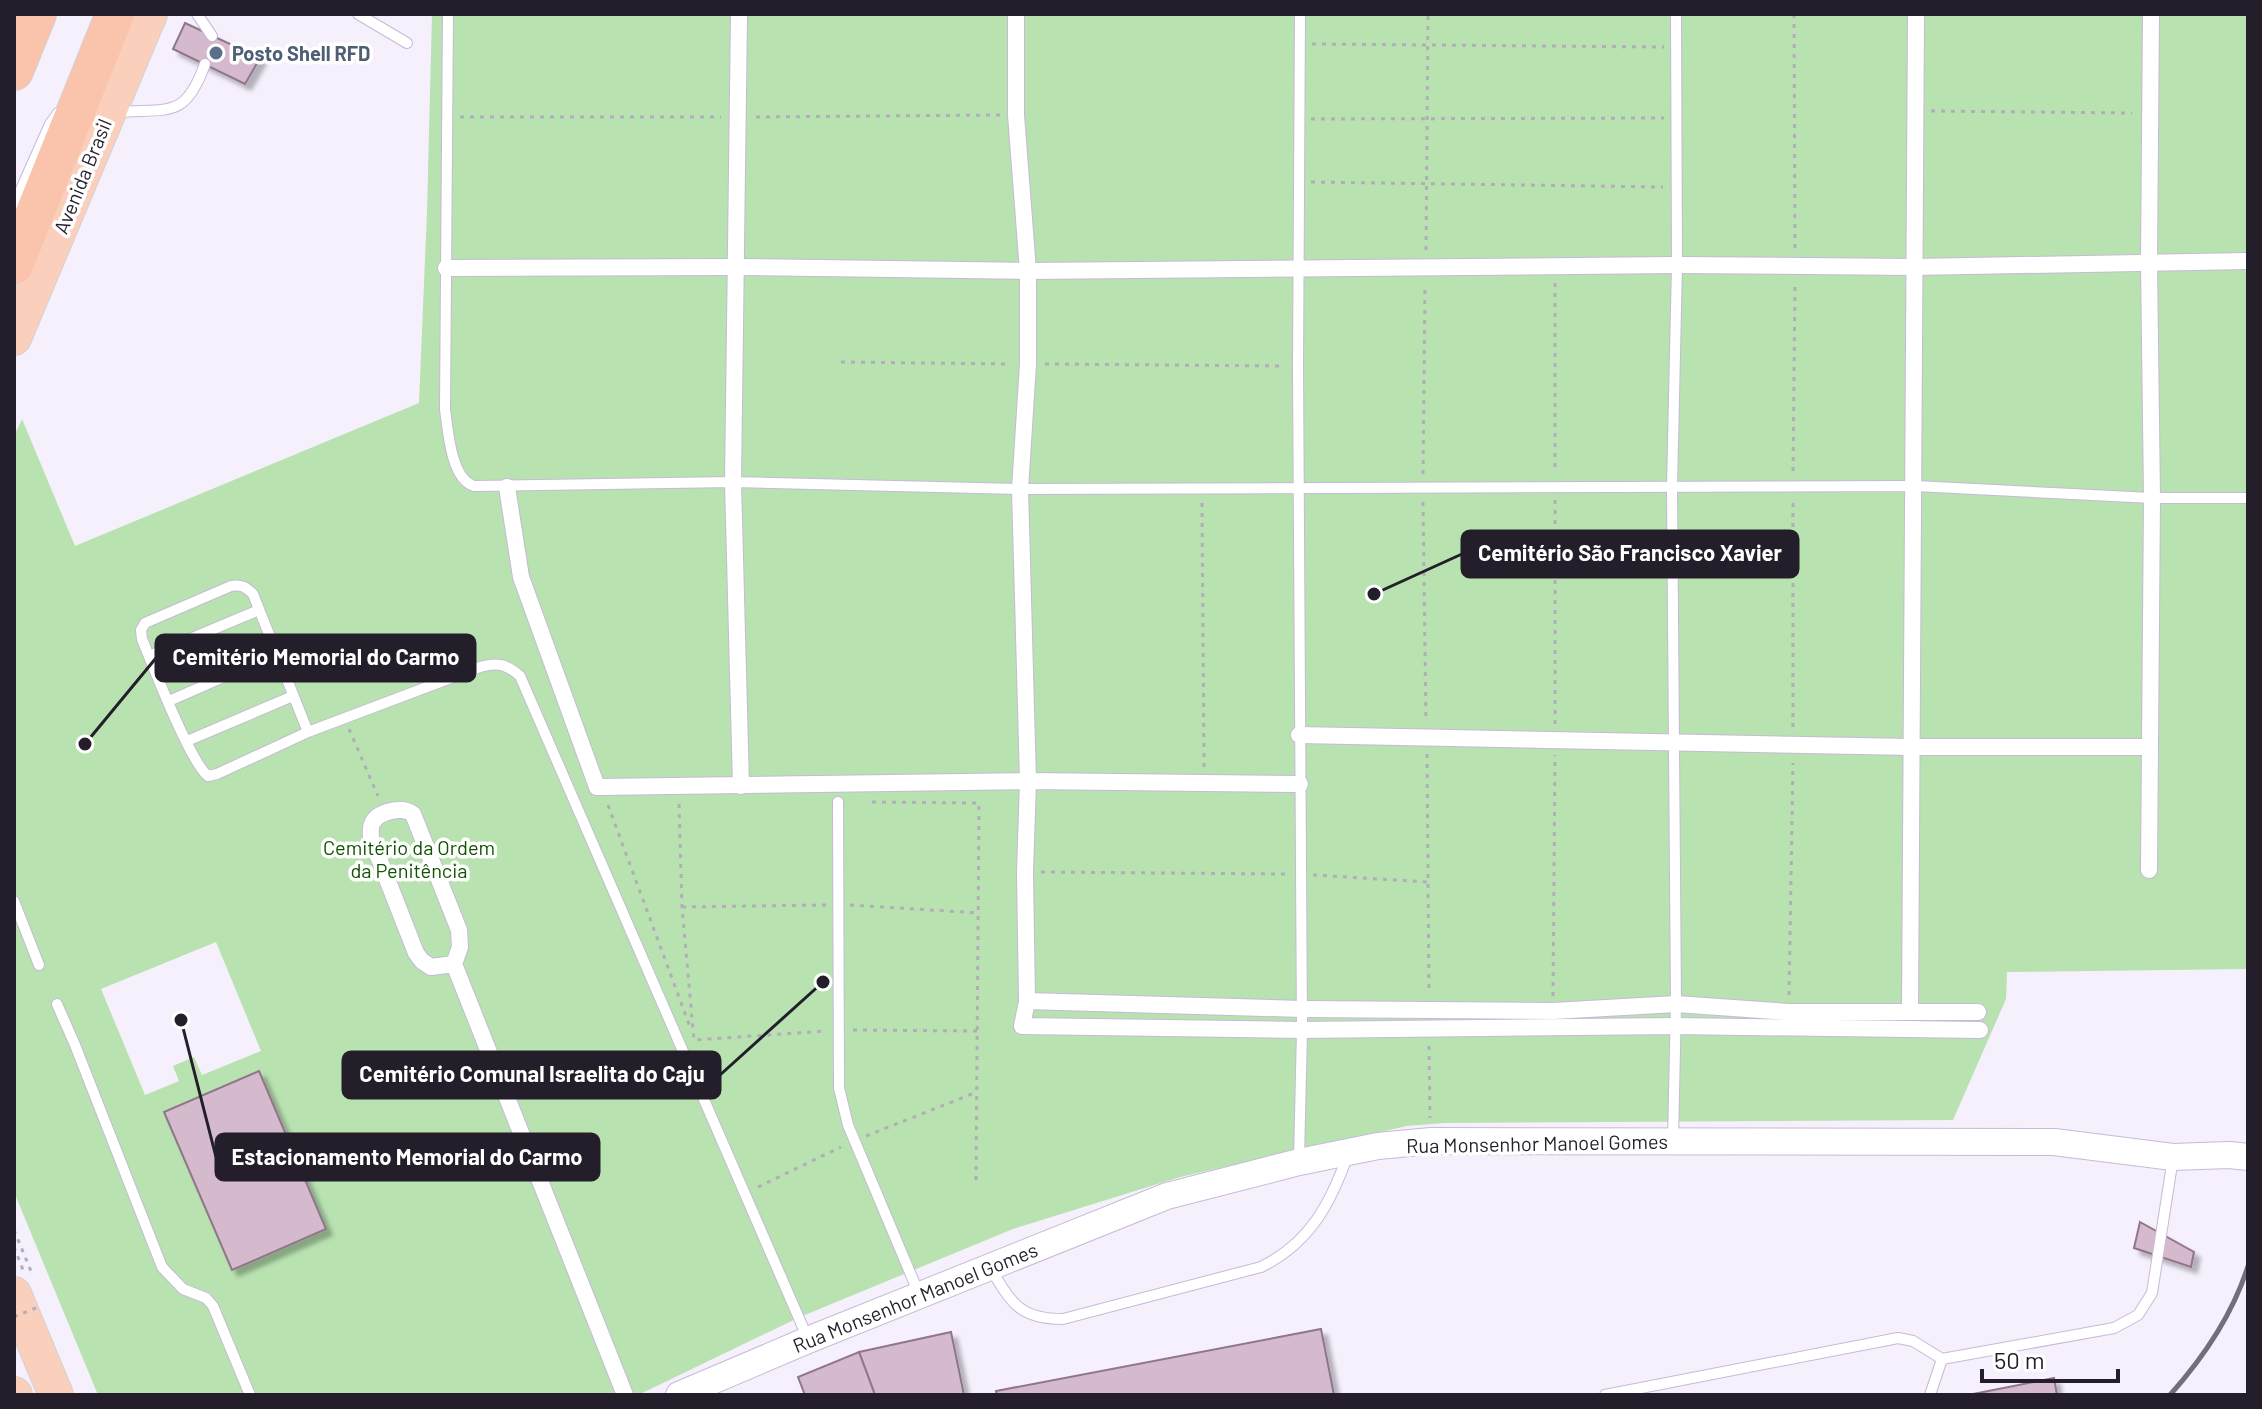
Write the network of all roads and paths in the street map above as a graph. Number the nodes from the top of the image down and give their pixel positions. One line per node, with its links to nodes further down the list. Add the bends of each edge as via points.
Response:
1 (37, 14): 22 (highway)
2 (115, 14): 20 (highway, Avenida Brasil)
3 (150, 14): 24 (highway, Avenida Brasil)
4 (197, 14): 15 (lane)
5 (358, 14): 16 (lane)
6 (448, 14): 39 (lane)
7 (739, 14): 37 (street)
8 (1016, 14): 44 (street, via 1016,115)
9 (1300, 14): 17 (lane)
10 (1428, 14): 18 (path)
11 (1676, 14): 19 (lane)
12 (1794, 14): 42 (path)
13 (1916, 14): 23 (street)
14 (2151, 14): 25 (street)
15 (212, 36)
16 (407, 43)
17 (1300, 44): 18 (path); 28 (lane)
18 (1427, 45): 19 (path); 26 (path)
19 (1677, 47): 27 (lane)
20 (98, 55): 32 (lane, via 50,124); 35 (highway, Avenida Brasil)
21 (205, 64): 24 (lane, via 195,91 176,108)
22 (14, 71)
23 (1916, 111): 25 (path); 38 (street)
24 (108, 113): 45 (highway, Avenida Brasil)
25 (2150, 113): 34 (street)
26 (1427, 118): 27 (path); 28 (path); 30 (path)
27 (1676, 118): 31 (lane)
28 (1299, 119): 29 (lane)
29 (1299, 181): 30 (path); 43 (lane)
30 (1426, 183): 31 (path); 40 (path)
31 (1676, 188): 36 (lane)
32 (14, 205)
33 (2248, 261): 34 (street)
34 (2149, 263): 38 (street); 59 (street)
35 (14, 265)
36 (1677, 265): 41 (street); 42 (street); 53 (lane)
37 (737, 267): 39 (street); 44 (street); 49 (street)
38 (1914, 267): 42 (street); 50 (street)
39 (446, 268): 51 (lane, via 445,409 453,454 467,483)
40 (1426, 268): 41 (street); 43 (street); 54 (path)
41 (1555, 268): 55 (path)
42 (1795, 268): 56 (path)
43 (1298, 269): 44 (street); 48 (lane)
44 (1028, 271): 47 (street)
45 (14, 338)
46 (841, 362): 47 (path)
47 (1028, 364): 48 (path); 57 (street)
48 (1298, 366): 58 (lane)
49 (733, 482): 51 (lane); 57 (lane); 79 (street)
50 (1915, 486): 56 (lane); 59 (lane); 74 (street)
51 (507, 487): 79 (street, via 521,577 597,787)
52 (1202, 487): 57 (lane); 58 (lane); 77 (path)
53 (1672, 487): 55 (lane); 56 (lane); 72 (lane)
54 (1422, 488): 55 (lane); 58 (lane); 69 (path)
55 (1555, 488): 71 (path)
56 (1793, 488): 73 (path)
57 (1020, 489): 76 (street)
58 (1298, 489): 68 (lane)
59 (2152, 498): 60 (lane); 75 (street)
60 (2248, 498)
61 (259, 610): 62 (lane); 63 (lane); 63 (lane, via 247,588 216,592 145,623 142,639)
62 (276, 654): 64 (lane); 65 (lane)
63 (149, 656): 65 (lane)
64 (293, 696): 67 (lane); 70 (lane)
65 (169, 701): 70 (lane)
66 (345, 718): 67 (lane); 83 (path); 123 (lane, via 497,662 520,676)
67 (308, 732): 70 (lane, via 208,776)
68 (1299, 735): 69 (street); 78 (lane)
69 (1427, 737): 71 (street); 87 (path)
70 (187, 741)
71 (1555, 741): 72 (street); 99 (path)
72 (1674, 742): 73 (street); 96 (lane)
73 (1793, 743): 74 (street); 100 (path)
74 (1912, 747): 75 (street); 101 (street)
75 (2149, 747): 84 (street)
76 (1028, 781): 77 (street); 79 (street); 85 (street)
77 (1204, 782): 78 (street)
78 (1300, 784): 86 (lane)
79 (741, 786)
80 (838, 802): 89 (lane); 91 (path, via 979,803)
81 (607, 803): 107 (path)
82 (679, 803): 90 (path)
83 (386, 814): 92 (street, via 405,808 413,814 459,930); 92 (street, via 373,821 371,838 416,953 431,967)
84 (2149, 870)
85 (1025, 872): 86 (path); 94 (street)
86 (1300, 874): 87 (path); 97 (lane)
87 (1428, 882): 98 (path)
88 (14, 901): 93 (lane)
89 (840, 905): 90 (path); 91 (path); 104 (lane)
90 (682, 907): 107 (path)
91 (978, 913): 106 (path)
92 (454, 964): 127 (street)
93 (39, 965)
94 (1027, 1001): 97 (street); 105 (street, via 1022,1026)
95 (57, 1004): 126 (lane, via 162,1267 183,1289 213,1306)
96 (1676, 1004): 99 (street); 100 (street); 102 (lane)
97 (1302, 1009): 98 (street); 105 (lane)
98 (1429, 1010): 99 (street)
99 (1553, 1011)
100 (1789, 1012): 101 (street)
101 (1910, 1012): 102 (street, via 1979,1021)
102 (1675, 1026): 103 (street); 111 (lane)
103 (1429, 1028): 105 (street); 110 (path)
104 (838, 1030): 106 (path); 107 (path); 109 (lane, via 839,1088)
105 (1302, 1030): 115 (lane)
106 (977, 1031): 108 (path)
107 (694, 1040)
108 (977, 1092): 109 (path); 116 (path)
109 (855, 1140): 117 (path); 121 (lane)
110 (1431, 1141): 111 (street, Rua Monsenhor Manoel Gomes); 112 (street, Rua Monsenhor Manoel Gomes)
111 (1673, 1141): 113 (street, Rua Monsenhor Manoel Gomes, via 2054,1142)
112 (1349, 1152): 115 (street, Rua Monsenhor Manoel Gomes); 119 (lane, via 1324,1212 1290,1250 1261,1267 1063,1319 1042,1319 1027,1315)
113 (2173, 1157): 114 (street, Rua Monsenhor Manoel Gomes); 124 (lane, via 2156,1281 2138,1315 2098,1332)
114 (2248, 1157)
115 (1299, 1162): 119 (street, Rua Monsenhor Manoel Gomes, via 1167,1196)
116 (976, 1180)
117 (754, 1189)
118 (14, 1230): 120 (path)
119 (990, 1267): 121 (street, Rua Monsenhor Manoel Gomes)
120 (30, 1296): 122 (path, bridge); 125 (highway)
121 (920, 1296): 123 (street, Rua Monsenhor Manoel Gomes)
122 (14, 1317)
123 (808, 1340): 128 (street, Rua Monsenhor Manoel Gomes)
124 (1942, 1359): 129 (lane, via 1898,1338); 130 (lane)
125 (56, 1395)
126 (250, 1395)
127 (625, 1395)
128 (679, 1395)
129 (1605, 1395)
130 (1930, 1395)

